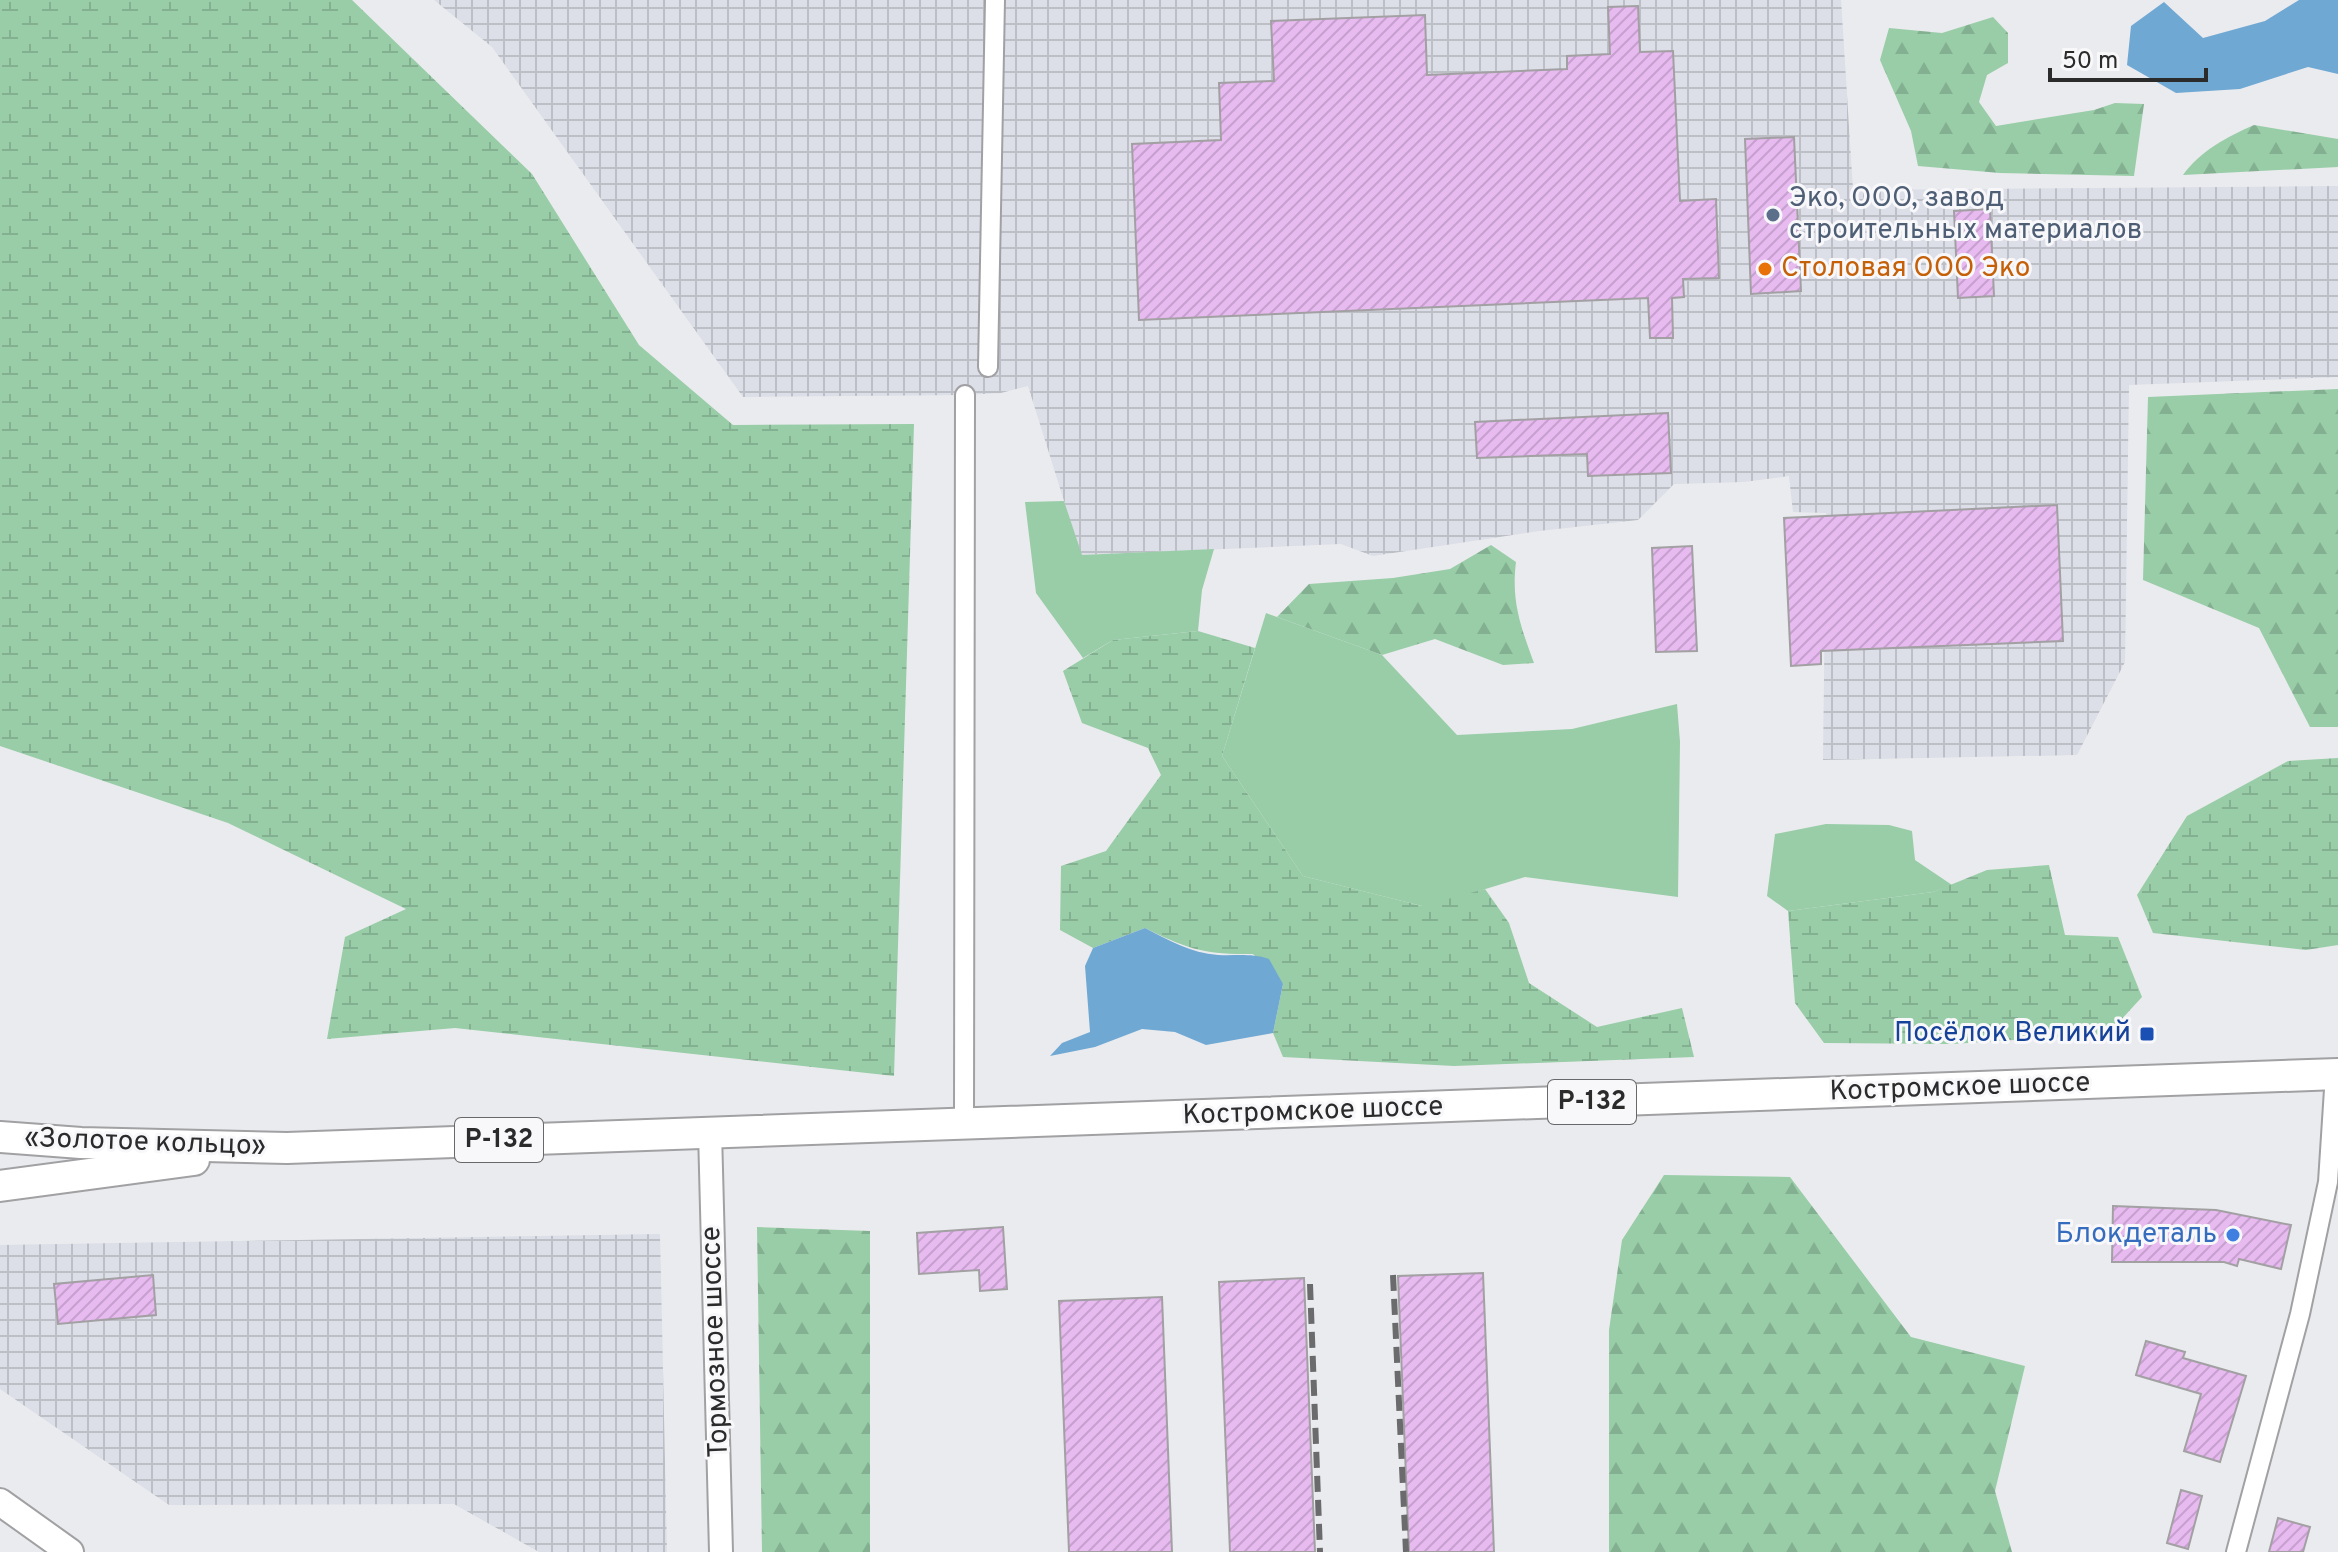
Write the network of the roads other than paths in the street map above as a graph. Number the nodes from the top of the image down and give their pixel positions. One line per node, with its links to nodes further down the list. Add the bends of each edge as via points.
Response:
1 (995, 0): 2 (street)
2 (988, 367)
3 (965, 395): 5 (street)
4 (2337, 1074): 5 (highway, Костромское шоссе / Р-132); 13 (street, via 2328,1182 2300,1314)
5 (964, 1124): 6 (highway, Костромское шоссе / Р-132)
6 (710, 1132): 8 (highway, Костромское шоссе / Р-132); 12 (street, Тормозное шоссе)
7 (0, 1137): 8 (highway, «Золотое кольцо» / Р-132)
8 (287, 1148): 9 (highway, «Золотое кольцо» / Р-132)
9 (0, 1186)
10 (0, 1502): 11 (main road)
11 (70, 1552)
12 (721, 1552)
13 (2236, 1552)

